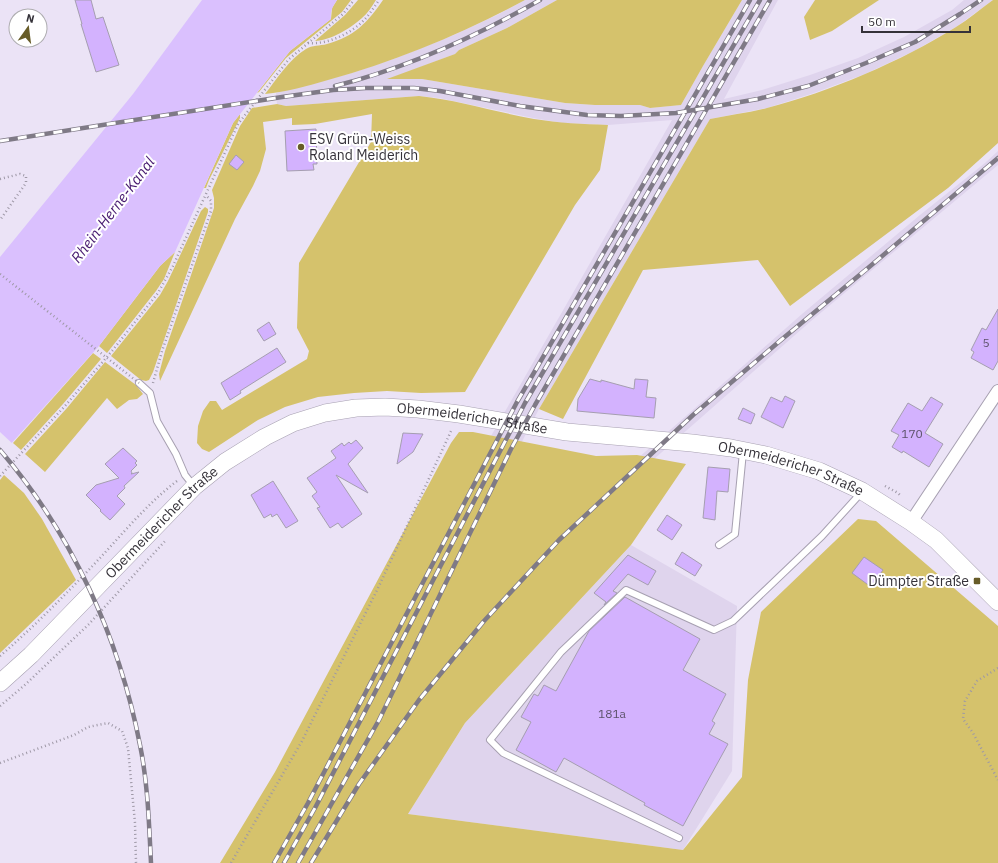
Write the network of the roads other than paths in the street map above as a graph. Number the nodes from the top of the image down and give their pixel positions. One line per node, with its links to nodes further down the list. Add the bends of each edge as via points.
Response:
1 (139, 383): 4 (lane, via 150,393 157,422)
2 (998, 391): 6 (street)
3 (743, 450): 4 (main road, Obermeidericher Straße, via 567,432 418,409 356,408 325,413 293,423 265,436); 5 (main road, Obermeidericher Straße, via 819,471); 7 (lane, via 735,534)
4 (189, 481): 9 (main road, Obermeidericher Straße, via 31,655)
5 (862, 492): 6 (main road, Obermeidericher Straße); 10 (lane, via 822,536 733,621 714,630 626,590 561,652 490,740 503,753)
6 (915, 515): 8 (main road, Obermeidericher Straße, via 936,540)
7 (719, 545)
8 (998, 602)
9 (0, 683)
10 (678, 838)

